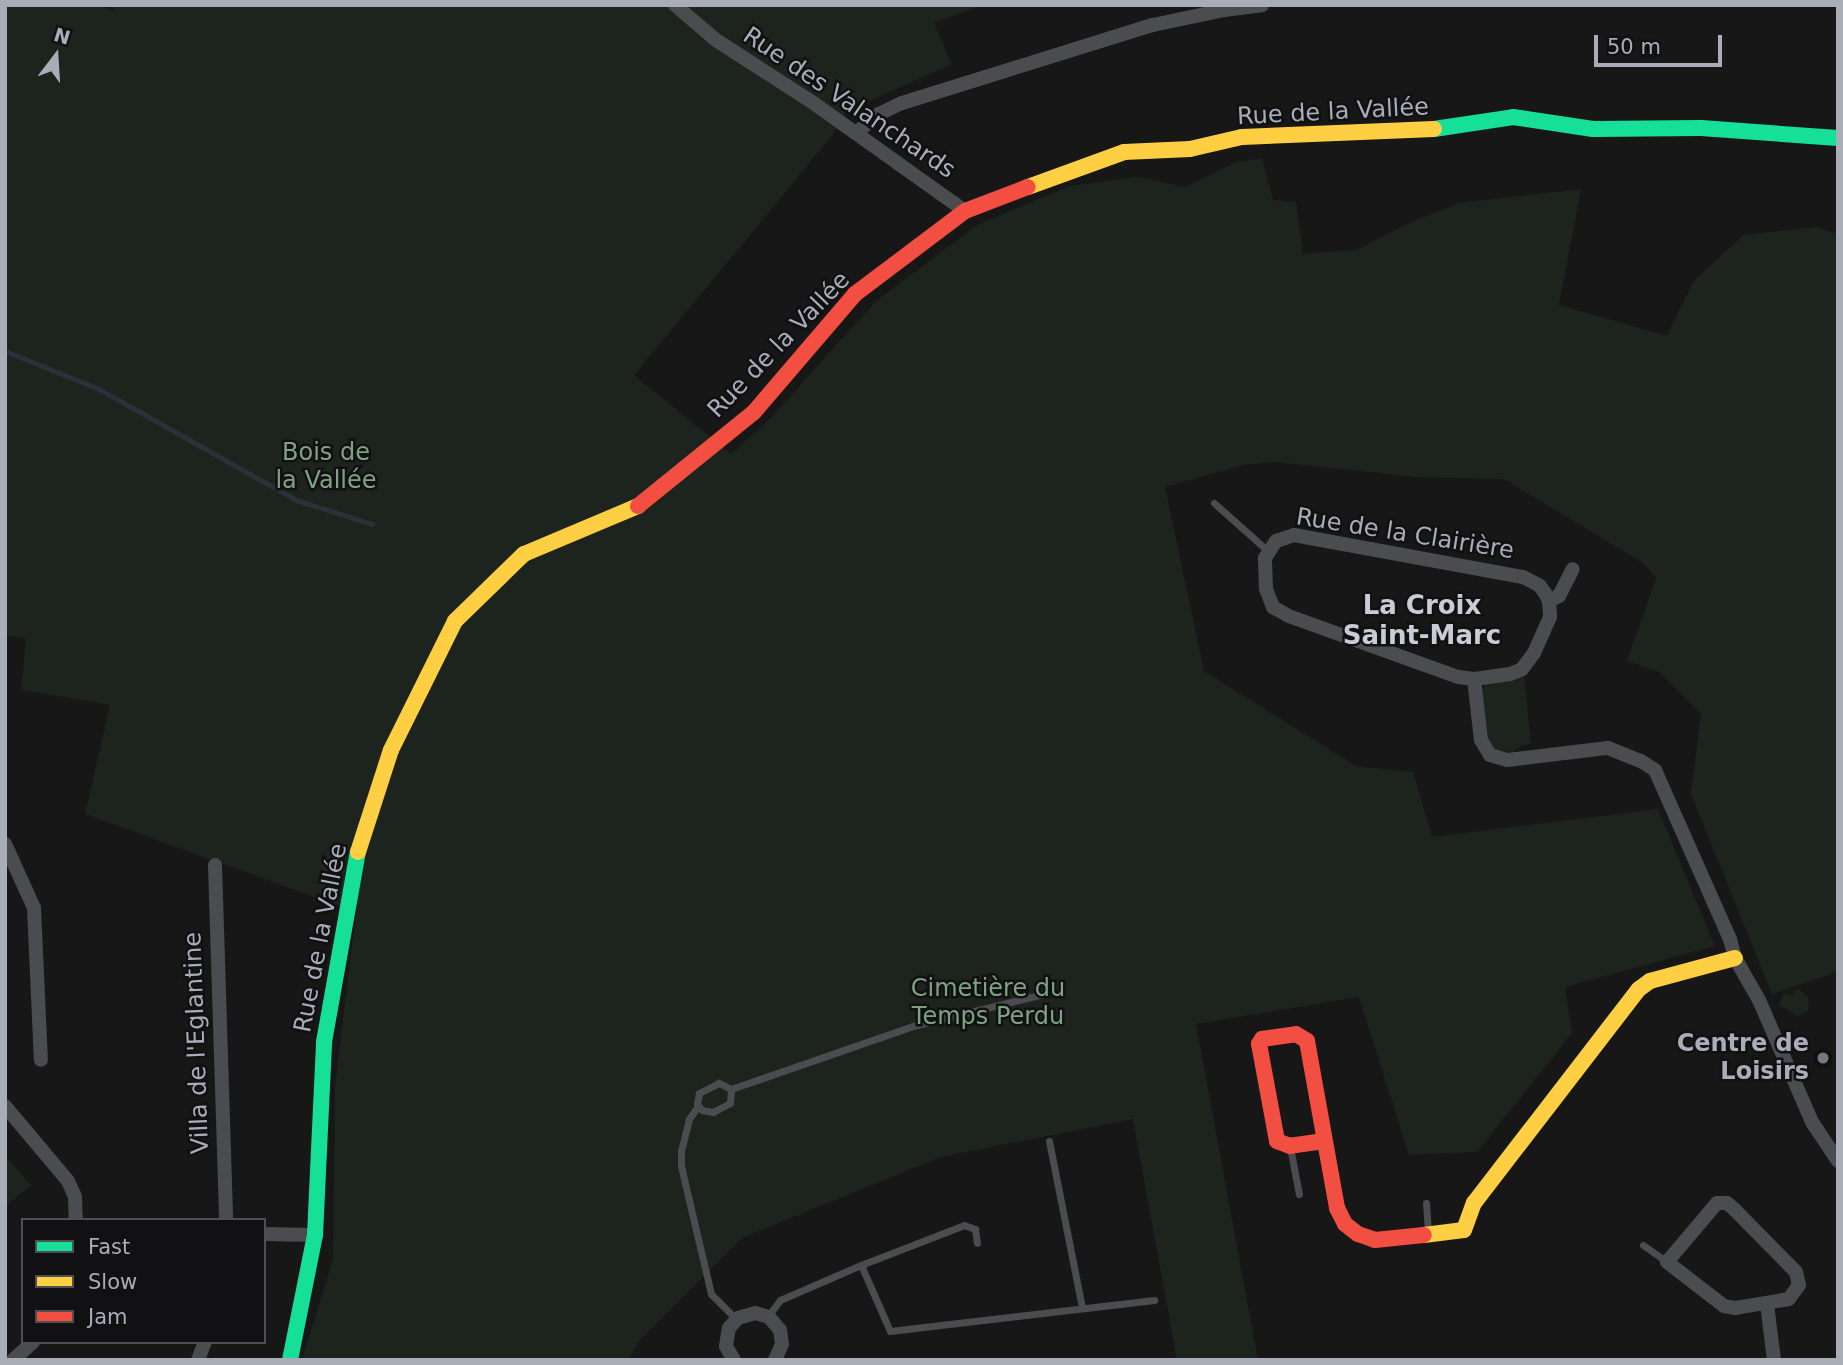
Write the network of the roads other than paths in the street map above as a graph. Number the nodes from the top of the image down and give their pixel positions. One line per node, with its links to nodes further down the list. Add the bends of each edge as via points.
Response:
1 (675, 5): 3 (street, Rue des Valanchards, via 716,40)
2 (1262, 5): 3 (street, via 1153,25 915,99 880,114)
3 (856, 133): 5 (street, Rue des Valanchards)
4 (1838, 138): 5 (street, Rue de la Vallée, via 1701,128 1583,129 1513,117 1444,130 1242,137 1189,149 1124,152)
5 (965, 211): 29 (street, Rue de la Vallée, via 855,294 754,412 641,505 523,554 455,621 391,750 356,863 324,1042)
6 (1214, 503): 7 (lane)
7 (1268, 551): 9 (street, Rue de la Clairière, via 1281,537 1302,536 1523,577 1539,585); 10 (street, Rue de la Clairière, via 1266,589 1280,612)
8 (1573, 569): 9 (street, Rue de la Clairière, via 1559,596)
9 (1549, 601): 10 (street, Rue de la Clairière, via 1546,625 1522,669)
10 (1474, 679): 13 (street, via 1482,740 1490,755 1507,760 1608,748 1650,766 1664,786)
11 (5, 844): 15 (street, via 34,908)
12 (215, 865): 26 (street, Villa de l'Eglantine)
13 (1735, 958): 22 (street, via 1759,1000 1812,1122); 28 (street, via 1650,981 1639,989 1474,1203 1467,1226)
14 (1043, 994): 16 (lane, via 913,1026)
15 (41, 1060)
16 (731, 1090): 18 (lane, via 728,1105 710,1113); 18 (lane, via 722,1083 703,1089 697,1096)
17 (5, 1105): 25 (street, via 68,1181)
18 (698, 1107): 38 (lane, via 690,1115 681,1166 711,1294)
19 (1049, 1141): 36 (lane)
20 (1324, 1141): 21 (street); 21 (street, via 1307,1041 1296,1034 1266,1037 1259,1044 1276,1138); 28 (street, via 1337,1208 1345,1224 1375,1240)
21 (1290, 1146): 23 (lane)
22 (1838, 1161)
23 (1299, 1194)
24 (1426, 1203): 28 (lane)
25 (76, 1218)
26 (226, 1218)
27 (266, 1234): 29 (street)
28 (1429, 1234)
29 (315, 1235): 41 (street, Rue de la Vallée)
30 (977, 1243): 33 (lane, via 975,1229 964,1224)
31 (1643, 1245): 32 (lane)
32 (1667, 1262): 35 (street, via 1724,1306); 35 (street, via 1717,1203 1727,1203 1796,1272 1794,1296)
33 (860, 1265): 36 (lane, via 890,1331); 37 (lane, via 780,1300)
34 (1154, 1300): 36 (lane)
35 (1768, 1304): 44 (street)
36 (1082, 1308)
37 (768, 1316): 38 (street, via 751,1313); 43 (street, via 782,1337)
38 (736, 1319): 42 (street, via 726,1339)
39 (31, 1344): 40 (street)
40 (13, 1360)
41 (290, 1360)
42 (734, 1360)
43 (775, 1360)
44 (1774, 1360)

